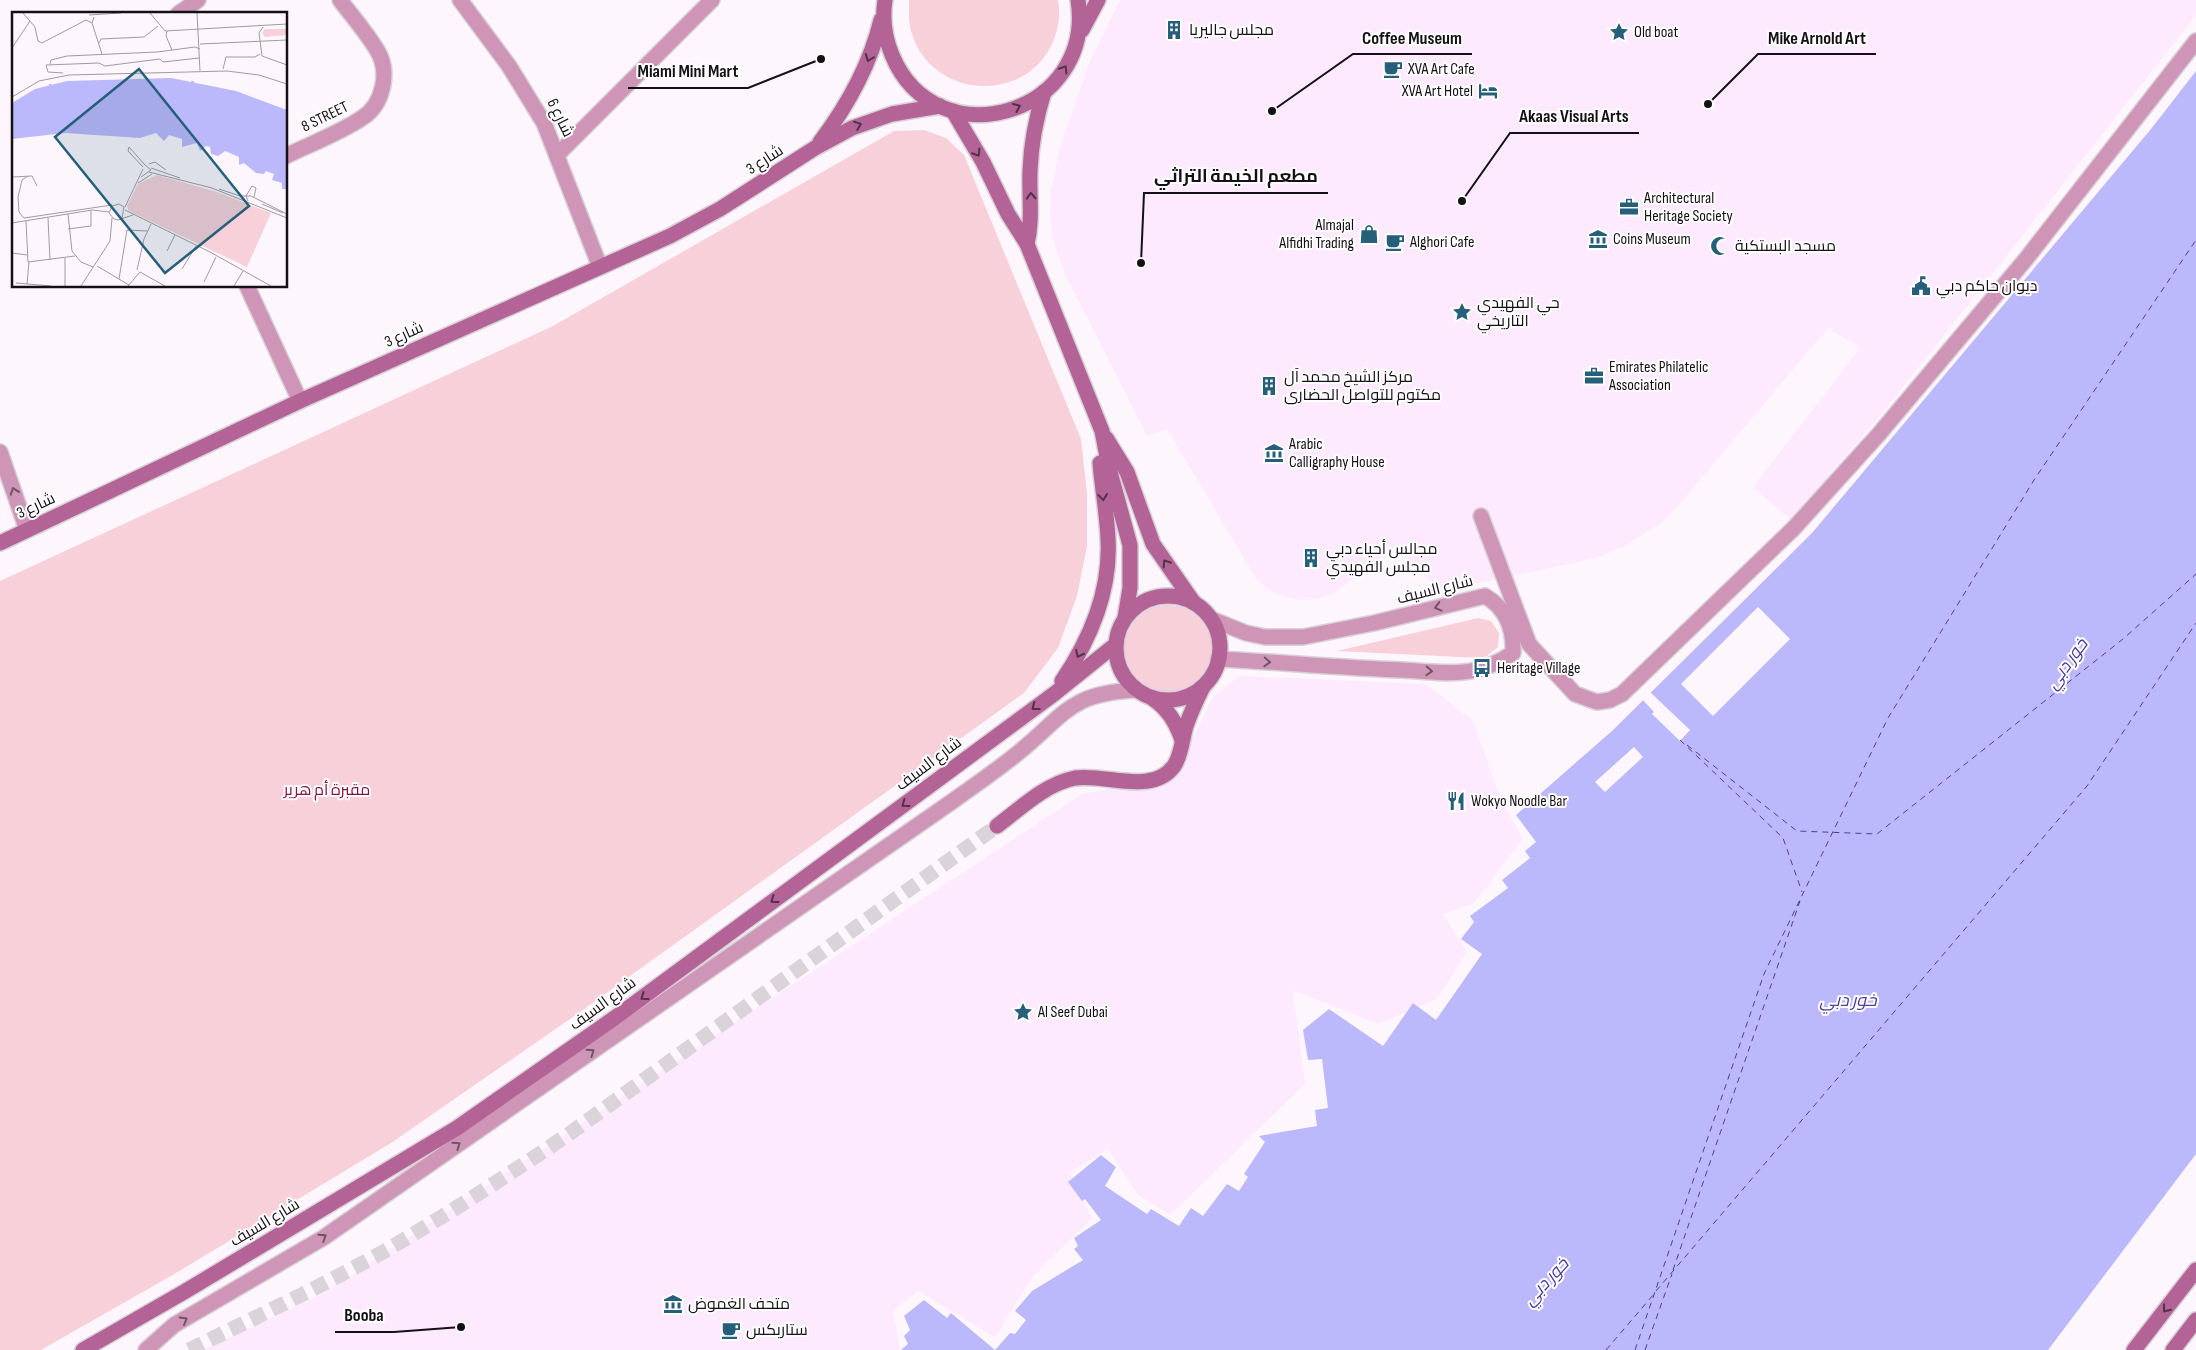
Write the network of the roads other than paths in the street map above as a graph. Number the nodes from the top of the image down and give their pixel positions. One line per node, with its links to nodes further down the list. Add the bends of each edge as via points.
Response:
1 (198, 0): 8 (street)
2 (340, 0): 15 (street, 8 STREET, via 377,50 382,62 383,87 379,99 363,118)
3 (460, 0): 14 (street, شارع 6, via 528,94)
4 (712, 0): 14 (street)
5 (1078, 0): 9 (street, via 1081,14)
6 (1098, 0): 9 (street)
7 (884, 6): 12 (street, via 886,40 897,67 915,90); 13 (street, شارع 3, one-way to 13, via 862,75)
8 (181, 12)
9 (1077, 41): 11 (street, one-way to 9, via 1063,71)
10 (2196, 41): 22 (street, via 2026,259 1874,441 1794,528 1622,694 1597,702 1576,694 1529,644)
11 (1044, 92): 12 (street, one-way to 11, via 972,114 1001,113 1028,103); 16 (street, one-way to 11, via 1031,227 1032,145)
12 (946, 108): 13 (street, شارع 3, one-way to 12, via 872,120 892,114); 16 (street, one-way to 16, via 983,162 1008,214)
13 (815, 148): 17 (street, شارع 3, via 712,213)
14 (558, 154): 17 (street, شارع 6)
15 (288, 155)
16 (1027, 244): 20 (street)
17 (600, 267): 19 (street, شارع 3)
18 (248, 288): 19 (street)
19 (300, 401): 23 (street, شارع 3)
20 (1102, 431): 25 (street, one-way to 20, via 1154,544 1127,472); 26 (street, via 1130,545); 32 (street, one-way to 32, via 1100,459 1108,538 1103,595 1077,659)
21 (0, 452): 23 (street, one-way to 21)
22 (1481, 516)
23 (28, 530): 24 (street, شارع 3)
24 (0, 543)
25 (1194, 603): 26 (street, via 1160,597 1140,604); 27 (street)
26 (1126, 618): 28 (street, via 1118,631)
27 (1211, 619): 29 (street, via 1220,645); 29 (street, شارع السيف, one-way to 27, via 1460,672 1500,661 1513,653 1513,642 1512,630 1503,610 1485,596 1303,637 1278,638 1246,633)
28 (1115, 645): 31 (street, via 1119,668); 32 (street, شارع السيف)
29 (1218, 660): 30 (street, via 1214,672)
30 (1203, 686): 33 (street, via 1183,697 1167,700); 34 (street)
31 (1136, 690): 33 (street); 39 (street, شارع السيف, one-way to 31, via 174,1325 324,1238 928,818 1018,753 1060,714 1091,696)
32 (1054, 694): 38 (street, شارع السيف, one-way to 38, via 616,1017 457,1128)
33 (1151, 697): 34 (street, via 1171,716)
34 (1182, 740): 35 (street, via 1180,754 1173,767 1162,776 1148,781 1089,778 1064,781 1042,792)
35 (997, 826)
36 (2196, 1270): 40 (street, one-way to 40)
37 (2196, 1320): 41 (street)
38 (84, 1350)
39 (146, 1350)
40 (2134, 1350)
41 (2173, 1350)

